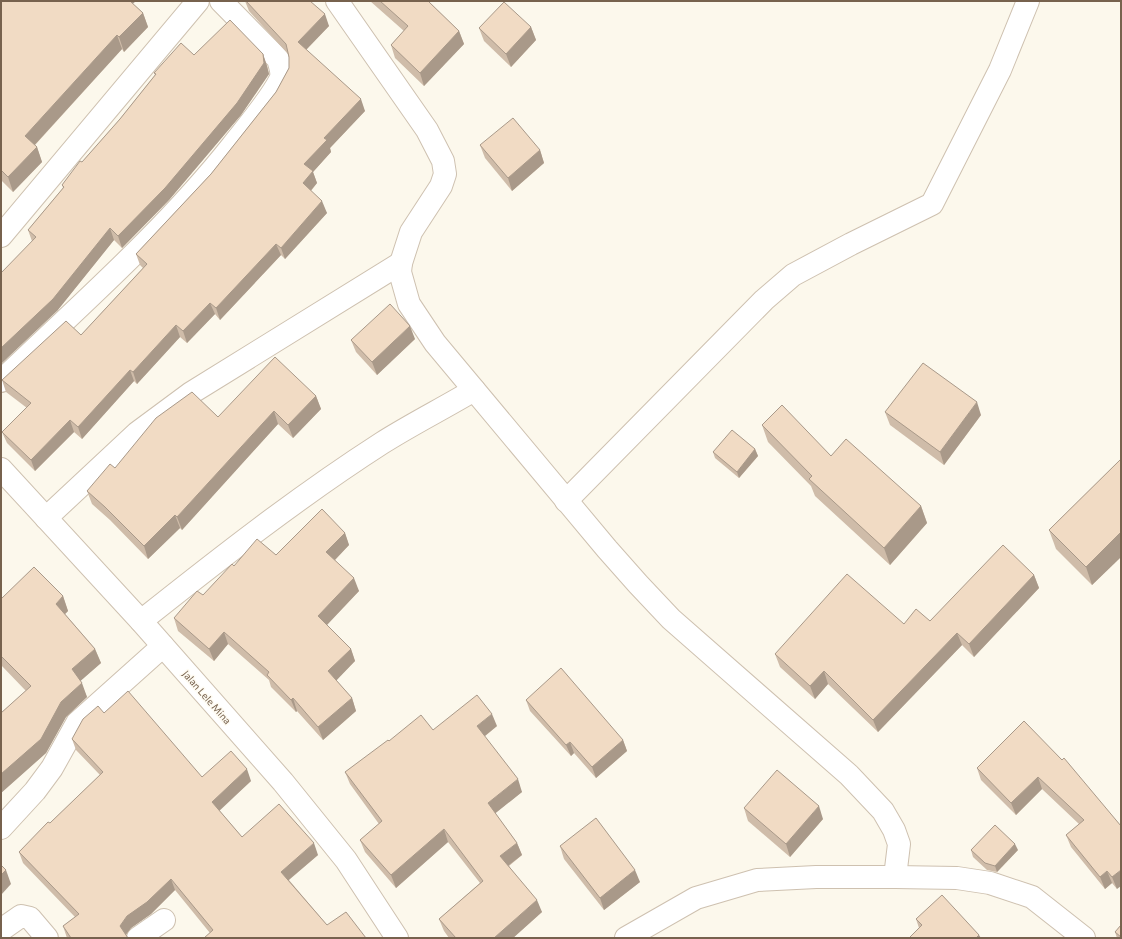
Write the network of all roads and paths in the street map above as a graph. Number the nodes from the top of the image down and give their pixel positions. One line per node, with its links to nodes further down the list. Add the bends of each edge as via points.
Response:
1 (198, 1): 5 (street)
2 (221, 1): 7 (street, via 278,59 280,79 254,118 188,199 149,240)
3 (337, 1): 6 (street, via 426,130 443,161 445,174 441,186 411,232)
4 (1028, 1): 10 (street, via 1000,70 932,204 794,275 753,311)
5 (1, 236)
6 (401, 263): 8 (street, via 400,272 409,304 435,343); 11 (street, via 191,393 137,433)
7 (1, 381)
8 (474, 390): 10 (street); 12 (street, via 383,443 317,487 227,552)
9 (1, 469): 11 (street, Jalan Lele Mina)
10 (566, 501): 15 (street, via 606,549 671,619 849,775 883,811 899,844)
11 (46, 518): 12 (street, Jalan Lele Mina)
12 (141, 621): 13 (street, Jalan Lele Mina)
13 (163, 646): 14 (street, via 77,723 52,768); 20 (street, Jalan Lele Mina, via 283,782 346,860)
14 (1, 828)
15 (895, 877): 21 (street, via 757,880 696,898); 22 (street, via 957,878 990,883 1032,897)
16 (164, 920): 19 (street)
17 (1, 930): 18 (street, via 21,916 30,918)
18 (47, 938)
19 (138, 938)
20 (397, 938)
21 (626, 938)
22 (1084, 938)

